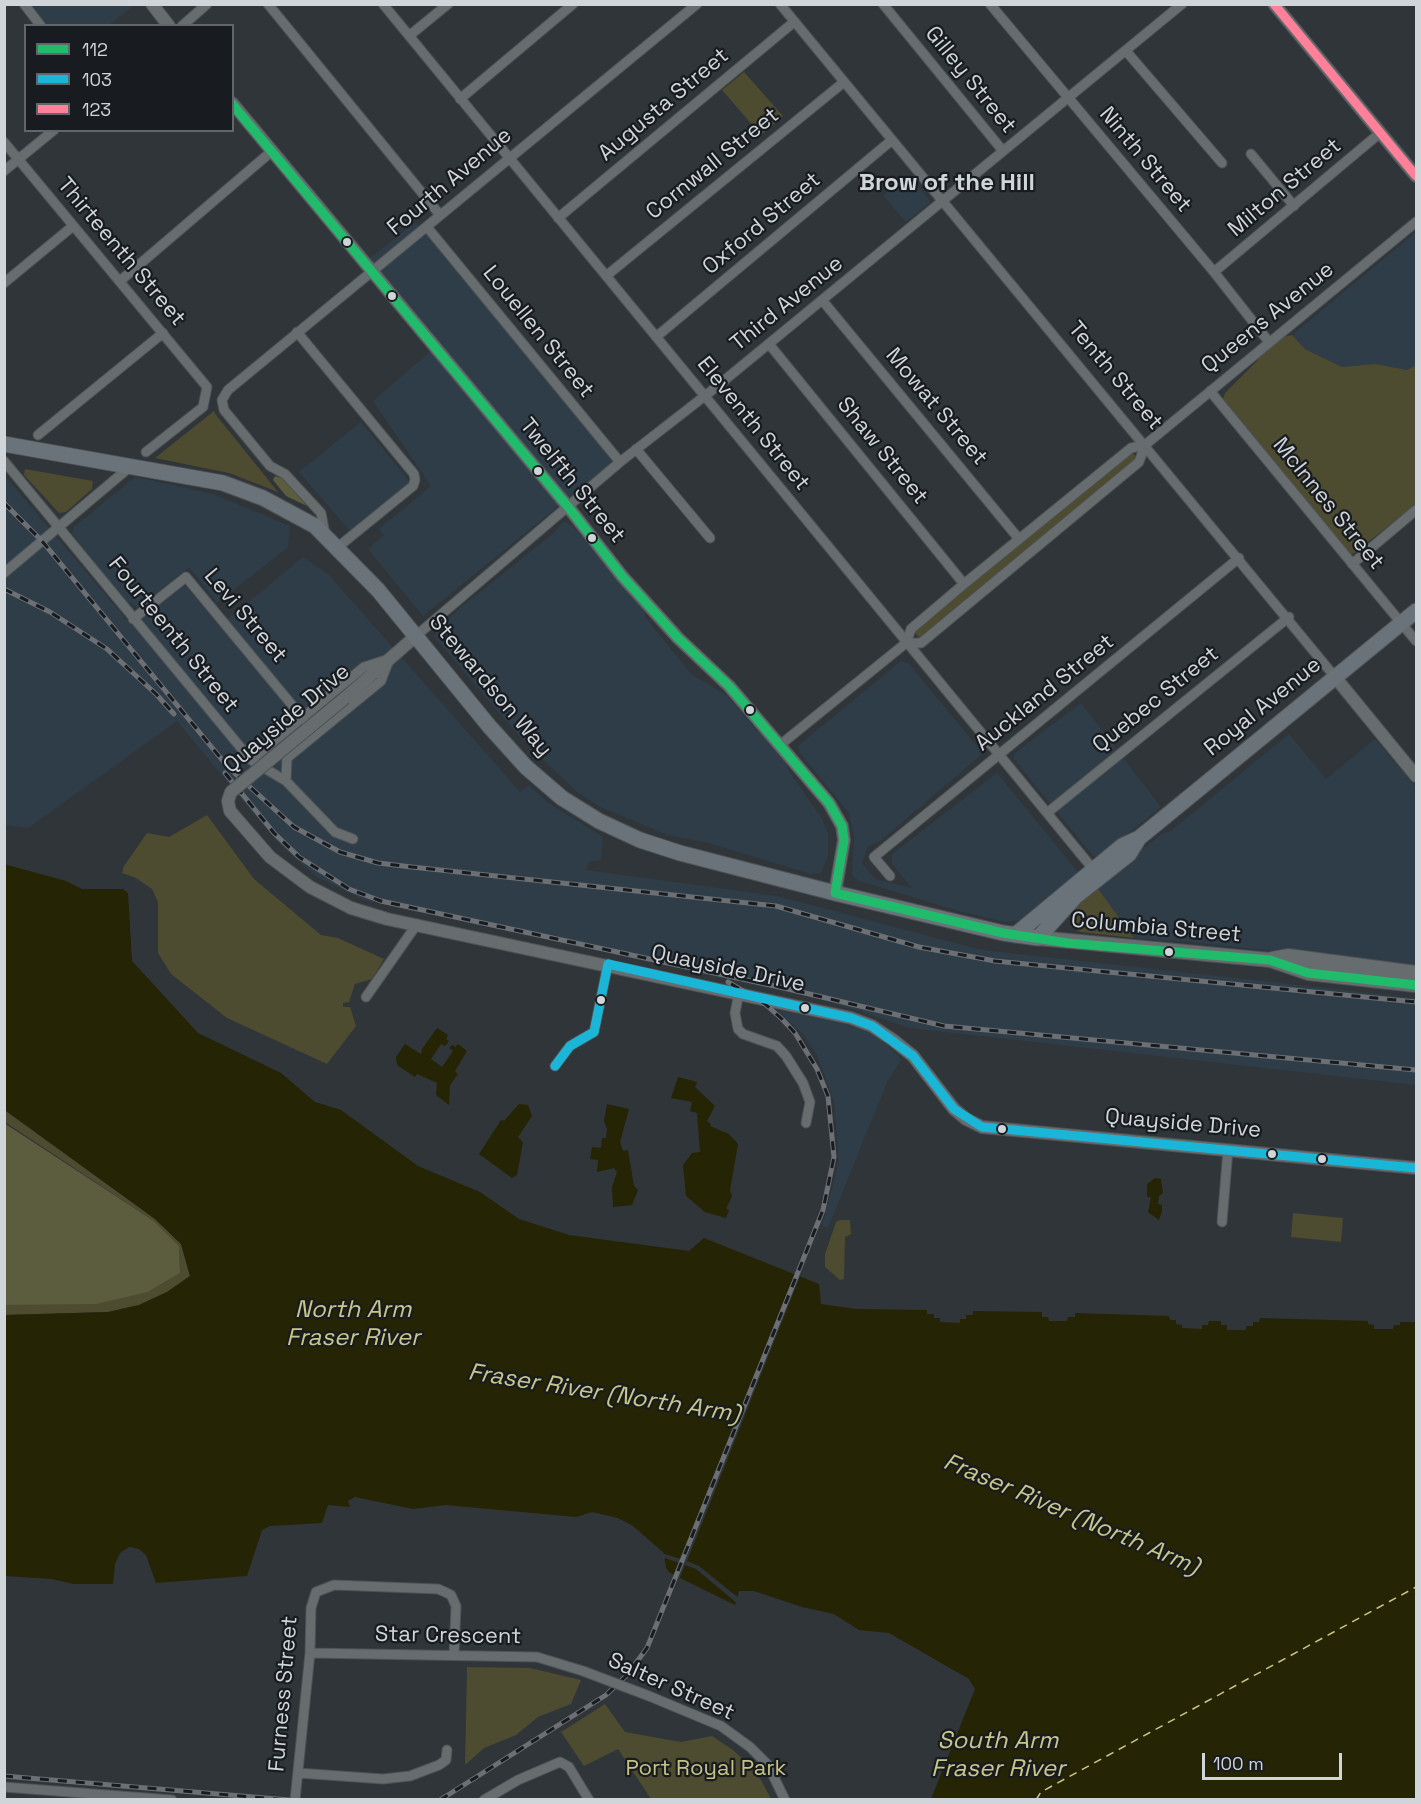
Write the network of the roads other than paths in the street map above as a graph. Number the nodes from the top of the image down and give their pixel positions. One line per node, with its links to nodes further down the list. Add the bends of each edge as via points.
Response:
1 (24, 4): 15 (street)
2 (152, 4): 16 (street)
3 (207, 4): 17 (street)
4 (268, 4): 38 (street)
5 (383, 4): 18 (street, Eleventh Street)
6 (448, 4): 18 (street)
7 (573, 4): 21 (street)
8 (697, 4): 31 (street, Fourth Avenue)
9 (780, 4): 14 (street, Tenth Street)
10 (883, 4): 29 (street, Gilley Street)
11 (990, 4): 22 (street, Ninth Street)
12 (1182, 4): 19 (street, Third Avenue)
13 (1274, 4): 25 (street)
14 (794, 22): 20 (street, Tenth Street); 39 (street, Augusta Street)
15 (39, 24)
16 (167, 24)
17 (184, 24)
18 (409, 36): 21 (street, Eleventh Street)
19 (1126, 51): 22 (street, Third Avenue); 33 (street)
20 (844, 82): 26 (street, Tenth Street); 45 (street, Cornwall Street)
21 (460, 99): 31 (street, Eleventh Street)
22 (1067, 99): 29 (street, Third Avenue); 44 (street, Ninth Street)
23 (234, 105): 28 (street, Twelfth Street)
24 (52, 132): 32 (street)
25 (1380, 133): 35 (street); 37 (street, Milton Street)
26 (892, 140): 36 (street, Tenth Street); 51 (street, Oxford Street)
27 (4, 142): 32 (street, Thirteenth Street)
28 (272, 150): 43 (street, Twelfth Street); 46 (street)
29 (1003, 152): 36 (street, Third Avenue)
30 (1251, 154): 37 (street)
31 (509, 158): 38 (street, Fourth Avenue); 39 (street, Eleventh Street)
32 (19, 159): 34 (street); 41 (street, Thirteenth Street)
33 (1222, 163)
34 (4, 171)
35 (1416, 176)
36 (943, 201): 48 (street, Third Avenue); 58 (street, Tenth Street)
37 (1294, 206): 44 (street, Milton Street)
38 (440, 215): 42 (street, Fourth Avenue)
39 (558, 218): 45 (street, Eleventh Street)
40 (1416, 222): 52 (street, Queens Avenue)
41 (73, 226): 46 (street, Thirteenth Street); 47 (street)
42 (427, 226): 43 (street, Fourth Avenue); 62 (street, Louellen Street)
43 (372, 271): 49 (street, Fourth Avenue); 64 (street, Twelfth Street)
44 (1214, 272): 52 (street, Ninth Street)
45 (606, 276): 51 (street, Eleventh Street)
46 (120, 281): 50 (street, Thirteenth Street)
47 (4, 283)
48 (822, 300): 53 (street, Third Avenue); 69 (street, Mowat Street)
49 (297, 332): 67 (street, Fourth Avenue, via 228,390 222,400 224,410 270,466 285,474 321,513); 70 (street, via 414,474 413,486)
50 (163, 333): 56 (street); 60 (street, Thirteenth Street, via 207,387 203,407)
51 (657, 337): 55 (street, Eleventh Street)
52 (1269, 342): 54 (street, Queens Avenue)
53 (769, 344): 55 (street, Third Avenue); 74 (street, Shaw Street)
54 (1210, 391): 58 (street, Queens Avenue); 72 (street, McInnes Street)
55 (705, 396): 59 (street, Third Avenue); 81 (street, Eleventh Street)
56 (38, 435)
57 (4, 444): 63 (main road, Stewardson Way)
58 (1145, 445): 69 (street, Queens Avenue, via 1131,448); 71 (street, Tenth Street); 81 (street, Queens Avenue, via 1139,462 921,643)
59 (636, 449): 62 (street, Third Avenue); 68 (street)
60 (146, 452)
61 (4, 461): 66 (street, Fourteenth Street)
62 (620, 462): 64 (street, Third Avenue)
63 (132, 466): 66 (street); 67 (main road, Stewardson Way, via 223,483 292,512)
64 (569, 508): 79 (street, Third Avenue); 86 (street, Twelfth Street, via 654,611 729,686)
65 (1416, 510): 72 (street)
66 (59, 526): 73 (street); 77 (street, Fourteenth Street)
67 (326, 534): 70 (main road, Stewardson Way)
68 (710, 538)
69 (1019, 539): 74 (street, Queens Avenue)
70 (338, 547): 79 (main road, Stewardson Way)
71 (1239, 558): 76 (street, Tenth Street); 87 (street, Auckland Street)
72 (1352, 564): 78 (street, McInnes Street)
73 (4, 573)
74 (964, 584): 81 (street, Queens Avenue, via 911,629)
75 (1416, 611): 78 (main road, Royal Avenue)
76 (1289, 617): 83 (street, Tenth Street); 91 (street, Quebec Street)
77 (133, 619): 84 (street, Levi Street, via 186,577); 88 (street, Fourteenth Street)
78 (1402, 623): 80 (street, McInnes Street); 83 (main road, Royal Avenue)
79 (417, 634): 82 (street, Quayside Drive); 96 (main road, Stewardson Way, via 526,767 562,798 599,821 680,854)
80 (1416, 641)
81 (906, 643): 86 (street, Queens Avenue); 87 (street, Eleventh Street)
82 (389, 660): 84 (street, via 366,666); 85 (street, via 381,681); 97 (street, Quayside Drive, bridge, via 231,792 228,799 230,812 254,841 310,887 351,908)
83 (1335, 677): 89 (street, Tenth Street); 92 (main road, Royal Avenue)
84 (304, 718): 85 (street, Levi Street); 88 (street)
85 (316, 734): 90 (street, via 286,758)
86 (780, 745): 96 (street, Twelfth Street, via 829,803 842,826 843,856)
87 (1000, 756): 91 (street, Eleventh Street); 95 (street, Auckland Street, via 874,857)
88 (251, 760): 90 (street, Fourteenth Street)
89 (1416, 776)
90 (286, 782): 93 (street, Fourteenth Street, via 335,832)
91 (1047, 813): 94 (street, Eleventh Street)
92 (1139, 838): 94 (main road, Royal Avenue); 99 (main road, Royal Avenue, via 1129,854 1076,896)
93 (353, 839)
94 (1093, 869): 98 (main road, Royal Avenue)
95 (890, 876)
96 (835, 893): 98 (main road, Stewardson Way)
97 (417, 924): 101 (street, Quayside Drive); 105 (street)
98 (1015, 935): 99 (main road, Stewardson Way)
99 (1038, 938): 100 (main road, Columbia Street)
100 (1270, 960): 102 (main road, Columbia Street, via 1288,956); 103 (main road, Columbia Street, via 1308,973)
101 (608, 964): 104 (street, Quayside Drive); 106 (street, via 594,1032 570,1046)
102 (1416, 973)
103 (1416, 985)
104 (739, 993): 107 (street, via 735,1013 738,1029 777,1046 786,1056 810,1102); 108 (street, Quayside Drive, via 873,1026 913,1056 954,1109 982,1127)
105 (366, 997)
106 (555, 1066)
107 (806, 1123)
108 (1228, 1150): 109 (street, Quayside Drive); 110 (street)
109 (1416, 1168)
110 (1222, 1222)
111 (310, 1653): 112 (street, Star Crescent); 112 (street, Furness Street, via 312,1600 316,1592 334,1585 446,1592 456,1606); 115 (street, Furness Street)
112 (454, 1655): 113 (street, Star Crescent, via 537,1657)
113 (583, 1671): 122 (street, Salter Street, bridge, via 721,1726 768,1766)
114 (447, 1750): 115 (street, via 446,1760 439,1765 410,1776 383,1779)
115 (298, 1773): 119 (street, Furness Street)
116 (4, 1787): 117 (street)
117 (145, 1798): 118 (street)
118 (172, 1800)
119 (295, 1800)
120 (484, 1800): 121 (street, via 518,1780 565,1763)
121 (589, 1800)
122 (785, 1800)

